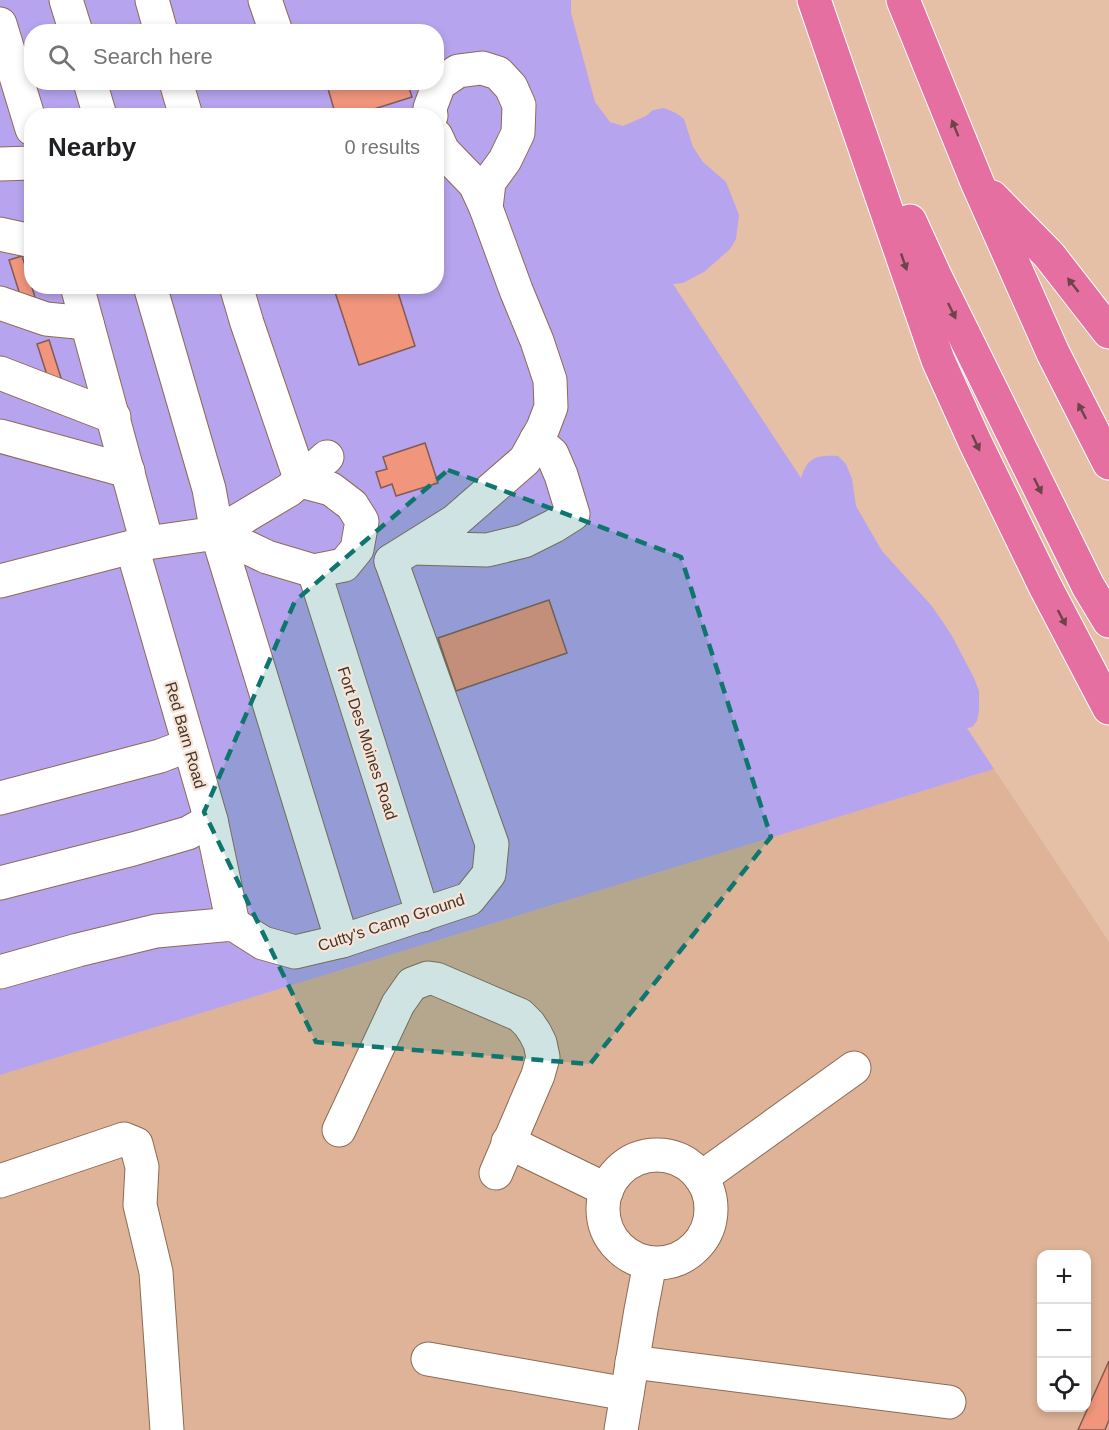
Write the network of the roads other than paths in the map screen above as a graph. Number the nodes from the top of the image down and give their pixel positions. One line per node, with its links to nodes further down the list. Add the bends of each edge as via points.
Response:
1 (66, 0): 7 (street)
2 (152, 0): 8 (street)
3 (265, 0): 9 (street)
4 (903, 0): 21 (highway, one-way to 4)
5 (819, 14): 45 (highway, one-way to 45, via 936,278); 46 (highway, one-way to 46, via 938,360 1045,586)
6 (0, 24): 17 (street)
7 (74, 24)
8 (159, 24)
9 (273, 24)
10 (444, 81): 22 (street, via 458,71 482,68 498,73 511,87 519,105 518,133 489,182)
11 (92, 90): 14 (street)
12 (178, 90): 15 (street)
13 (437, 90): 16 (street)
14 (98, 108)
15 (184, 108)
16 (430, 108)
17 (19, 113)
18 (444, 153): 22 (street, via 475,184)
19 (24, 163): 20 (street)
20 (0, 164)
21 (977, 182): 30 (highway, one-way to 21, via 1049,255); 36 (highway, one-way to 21, via 1053,353)
22 (486, 208): 34 (street, via 550,380 552,407)
23 (0, 234): 24 (street)
24 (24, 238)
25 (79, 294): 29 (street, Red Barn Road)
26 (152, 294): 39 (street)
27 (238, 294): 38 (street)
28 (0, 303): 29 (street, via 46,319)
29 (87, 322): 32 (street, Red Barn Road)
30 (1109, 332)
31 (0, 373): 32 (street)
32 (114, 417): 37 (street, Red Barn Road)
33 (0, 436): 37 (street)
34 (536, 440): 42 (street, via 525,460 492,490 455,521); 42 (street, via 552,454 573,514 524,541 487,550)
35 (327, 457): 38 (street)
36 (1109, 463)
37 (129, 471): 40 (street, Red Barn Road)
38 (302, 481): 39 (street); 41 (street, via 331,489 352,504 362,521)
39 (218, 533): 40 (street); 43 (street, via 267,557); 53 (street)
40 (140, 545): 44 (street); 47 (street, Red Barn Road)
41 (357, 549): 42 (street); 43 (street, via 344,564)
42 (402, 554): 51 (street, Cutty's Camp Ground, via 492,844 489,874 469,899)
43 (314, 571): 51 (street, Fort Des Moines Road)
44 (0, 581)
45 (1109, 621)
46 (1109, 708)
47 (189, 745): 48 (street); 49 (street, Red Barn Road)
48 (0, 798)
49 (211, 820): 50 (street, via 188,833); 52 (street, Red Barn Road)
50 (0, 883)
51 (423, 915): 53 (street, Cutty's Camp Ground)
52 (233, 924): 53 (street, Cutty's Camp Ground, via 263,943 295,952); 54 (street, via 156,932)
53 (342, 941)
54 (0, 972)
55 (854, 1068): 59 (street)
56 (339, 1130): 57 (street, via 398,1004 412,984 428,978 520,1015 536,1033 543,1057)
57 (508, 1142): 58 (street); 61 (street)
58 (496, 1173)
59 (701, 1178): 61 (street, via 679,1160 650,1156 624,1167); 62 (street, via 709,1194 711,1212 703,1237 685,1256)
60 (0, 1181): 66 (street, via 124,1139 136,1144 142,1167 140,1205 156,1272)
61 (607, 1190): 62 (street, via 604,1214 611,1237 628,1254)
62 (650, 1263): 64 (street)
63 (428, 1359): 64 (street)
64 (629, 1378): 65 (street); 67 (street)
65 (949, 1402)
66 (167, 1430)
67 (621, 1430)

